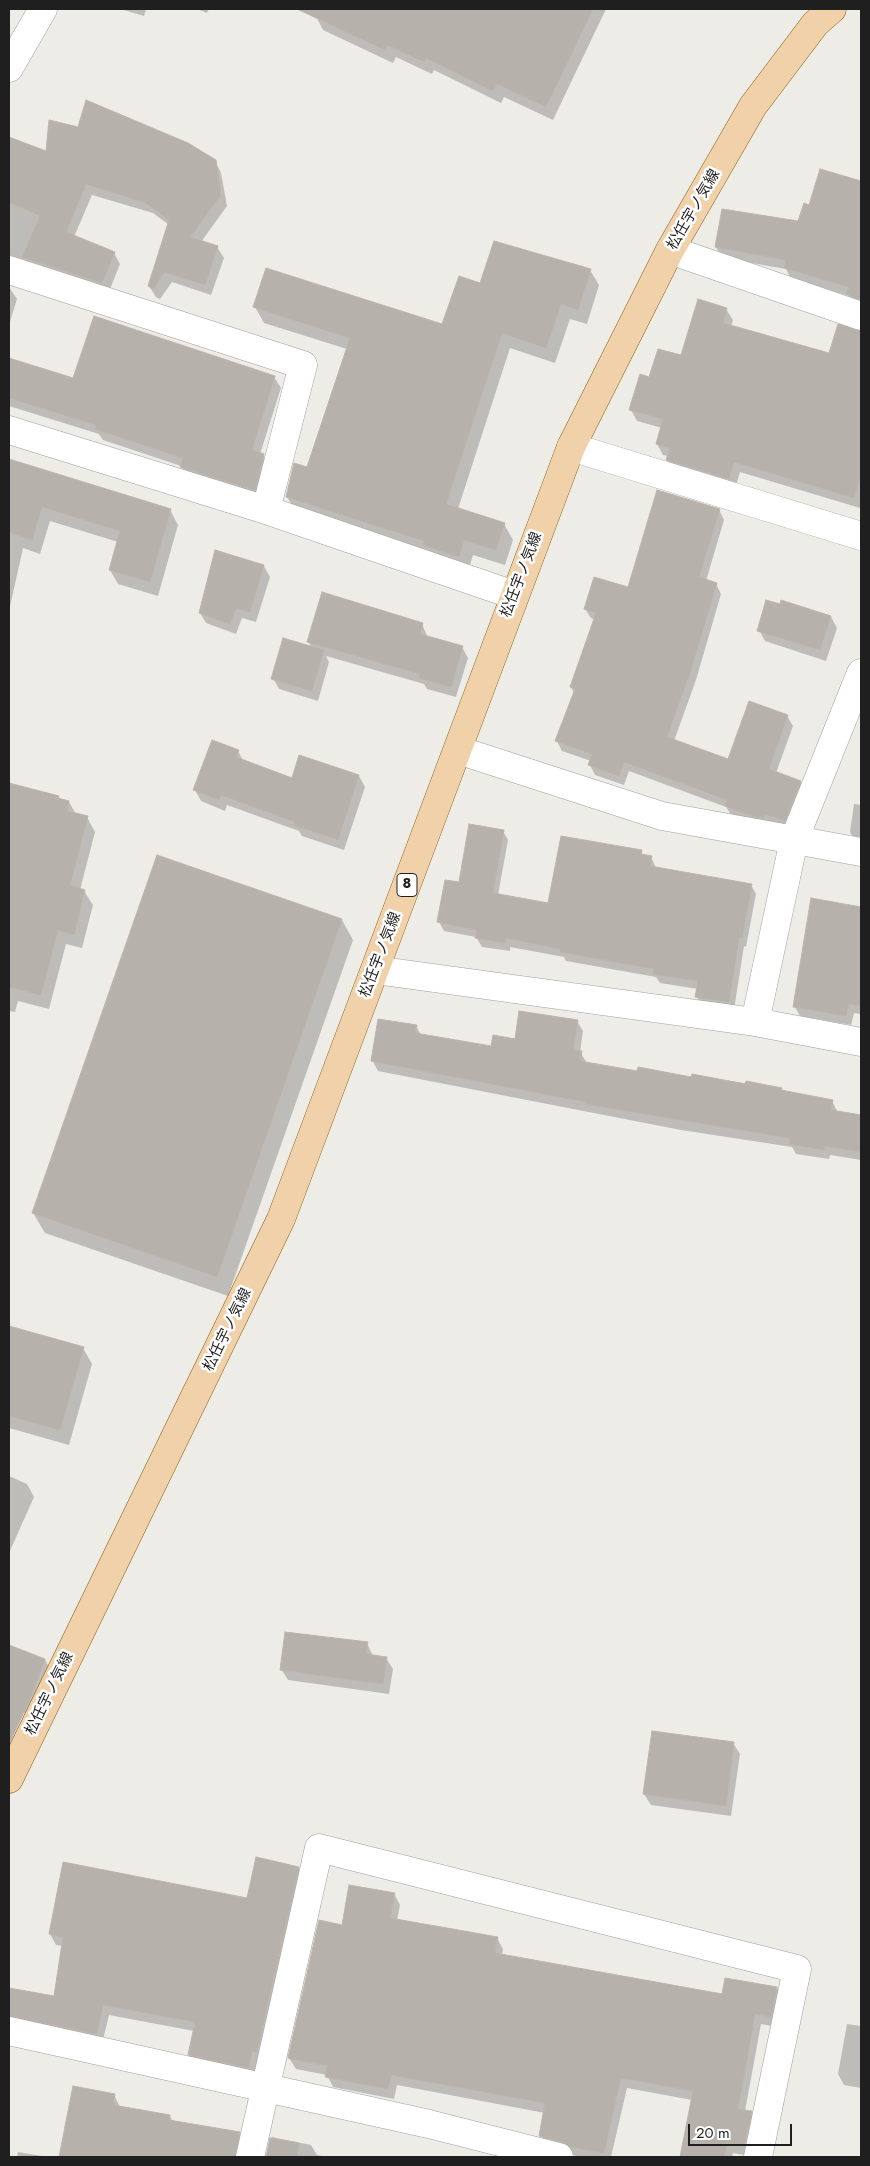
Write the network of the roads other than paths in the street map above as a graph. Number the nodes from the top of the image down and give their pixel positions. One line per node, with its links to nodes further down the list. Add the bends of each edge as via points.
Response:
1 (43, 9): 3 (street)
2 (832, 9): 4 (main road, 松任宇ノ気線 / 8, via 815,24 754,106)
3 (9, 68)
4 (670, 250): 6 (street); 8 (main road, 松任宇ノ気線 / 8)
5 (9, 270): 9 (street, via 303,365)
6 (861, 316)
7 (9, 430): 9 (street)
8 (571, 447): 10 (street); 11 (main road, 松任宇ノ気線 / 8)
9 (266, 510): 11 (street)
10 (861, 536)
11 (514, 595): 13 (main road, 松任宇ノ気線 / 8)
12 (861, 673): 14 (street)
13 (458, 750): 14 (street, via 662,816); 16 (main road, 松任宇ノ気線 / 8)
14 (794, 840): 15 (street); 17 (street)
15 (861, 852)
16 (375, 970): 17 (street); 19 (main road, 松任宇ノ気線 / 8, via 281,1219)
17 (755, 1022): 18 (street)
18 (861, 1042)
19 (9, 1779)
20 (9, 2031): 21 (street)
21 (264, 2088): 22 (street); 23 (street, via 429,2124); 24 (street, via 319,1848 797,1969)
22 (250, 2157)
23 (559, 2157)
24 (758, 2157)

